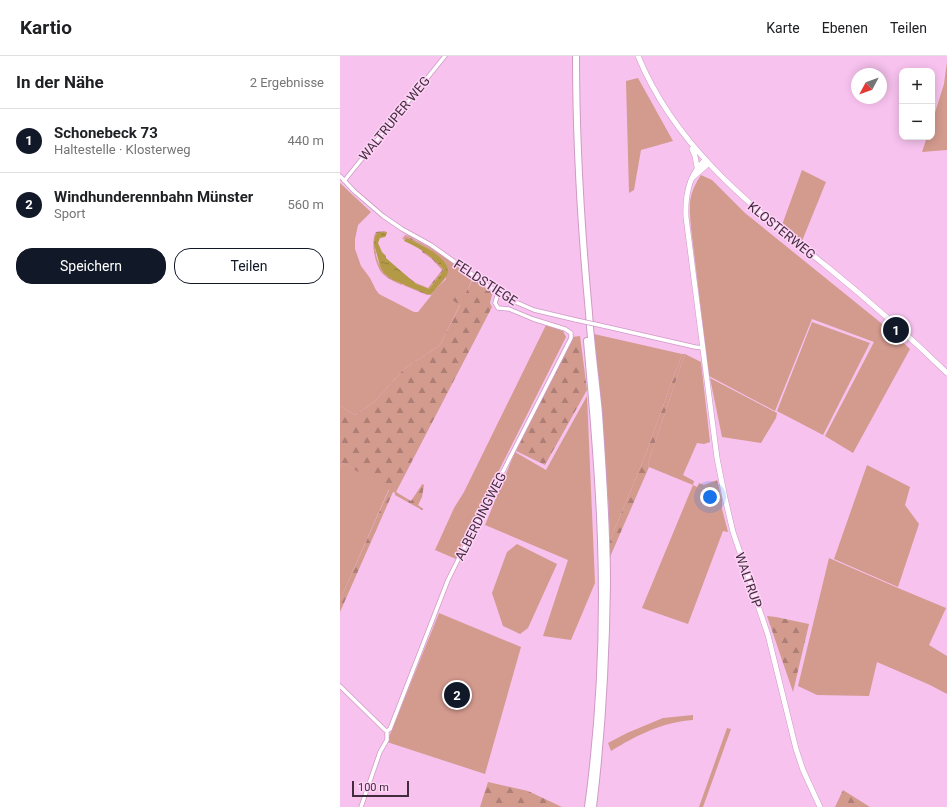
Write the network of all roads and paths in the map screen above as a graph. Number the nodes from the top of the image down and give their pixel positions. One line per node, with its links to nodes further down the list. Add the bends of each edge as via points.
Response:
1 (445, 56): 10 (street, WALTRUPER WEG)
2 (573, 56): 17 (highway, via 577,210 597,457 602,558 599,689)
3 (576, 56): 18 (highway, via 580,198 589,323 597,390 606,537 605,661)
4 (638, 56): 5 (main road, via 658,97)
5 (688, 141): 6 (main road, KLOSTERWEG); 7 (main road)
6 (706, 162): 7 (main road); 9 (main road); 13 (main road, KLOSTERWEG, via 754,208 859,293)
7 (697, 167): 9 (main road, WALTRUP)
8 (340, 176): 10 (street, FELDSTIEGE)
9 (692, 179): 12 (main road, WALTRUP, via 685,199 686,217)
10 (344, 181): 11 (street, FELDSTIEGE, via 383,216 431,245)
11 (498, 293): 12 (street, FELDSTIEGE, bridge, via 527,308); 15 (street, ALBERDINGWEG, via 494,303 498,308 509,309 565,329 570,331 571,336 452,574 392,725)
12 (703, 348): 19 (main road, WALTRUP, via 719,470 730,520 768,635 796,749)
13 (947, 373)
14 (340, 686): 15 (street)
15 (387, 731): 16 (street, via 385,744)
16 (360, 807)
17 (588, 807)
18 (593, 807)
19 (820, 807)

